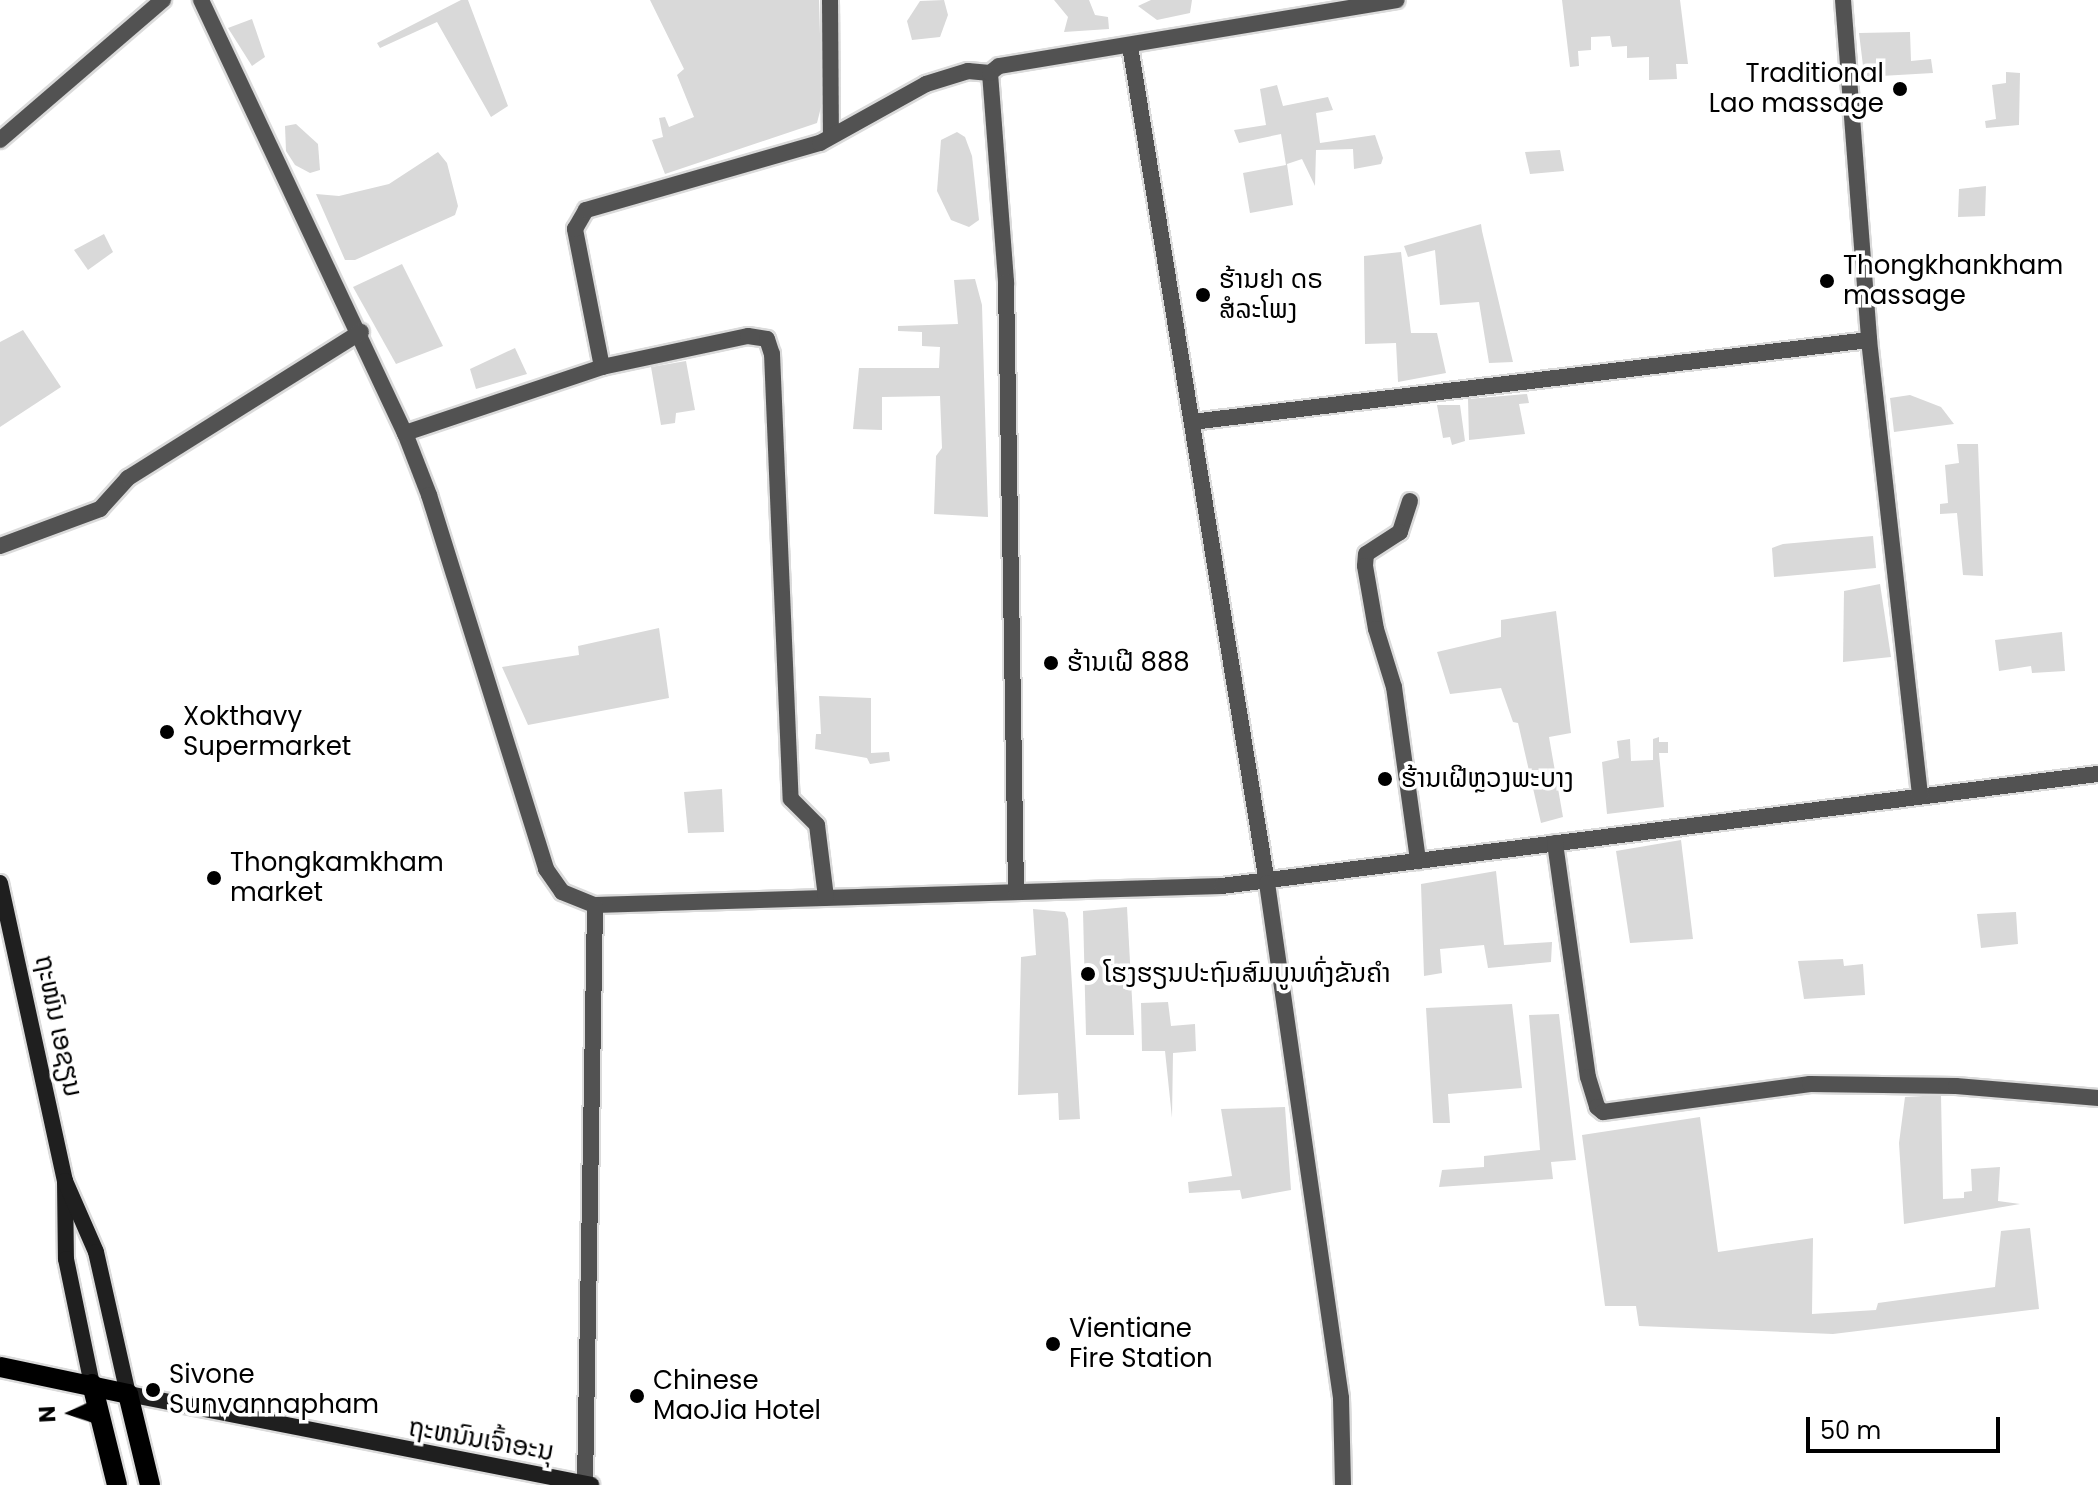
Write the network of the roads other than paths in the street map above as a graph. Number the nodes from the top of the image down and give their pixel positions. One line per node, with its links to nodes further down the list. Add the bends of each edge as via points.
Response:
1 (163, 0): 9 (street)
2 (201, 0): 10 (street)
3 (830, 0): 8 (street)
4 (1397, 0): 6 (street)
5 (1843, 0): 11 (street)
6 (1130, 46): 7 (street, via 999,66); 13 (street)
7 (990, 73): 8 (street, via 968,71 926,84); 23 (street, via 1006,282)
8 (831, 135): 12 (street, via 820,143 586,210 578,218 575,229)
9 (0, 140)
10 (361, 332): 14 (street); 16 (street, via 128,478 100,509)
11 (1869, 340): 13 (street); 18 (street)
12 (602, 367): 14 (street); 24 (street, via 748,336 767,339 772,354 791,799 817,825)
13 (1192, 422): 22 (street)
14 (405, 433): 25 (street, via 546,869 562,892)
15 (1410, 501): 20 (street, via 1400,532 1366,554 1365,566 1394,687)
16 (0, 546)
17 (2098, 774): 18 (street)
18 (1920, 796): 19 (street)
19 (1555, 843): 20 (street); 26 (street, via 1588,1077 1603,1112 1810,1084 1956,1086)
20 (1418, 861): 22 (street)
21 (0, 883): 27 (main road, ຖະໜົນ ເອຊຽນ)
22 (1267, 883): 23 (street); 34 (street, via 1341,1398)
23 (1016, 891): 24 (street)
24 (826, 897): 25 (street)
25 (595, 905): 31 (street)
26 (2098, 1098)
27 (65, 1181): 29 (main road, ຖະໜົນ ເອຊຽນ, via 66,1259); 30 (main road, ຖະໜົນ ເອຊຽນ, via 96,1252)
28 (0, 1367): 29 (main road)
29 (92, 1384): 30 (main road); 32 (main road, ຖະໜົນ ເອຊຽນ)
30 (128, 1394): 31 (main road, ຖະຫນົນເຈົ້າອະນຸ); 33 (main road, ຖະໜົນ ເອຊຽນ)
31 (588, 1484)
32 (117, 1485)
33 (150, 1485)
34 (1343, 1485)

